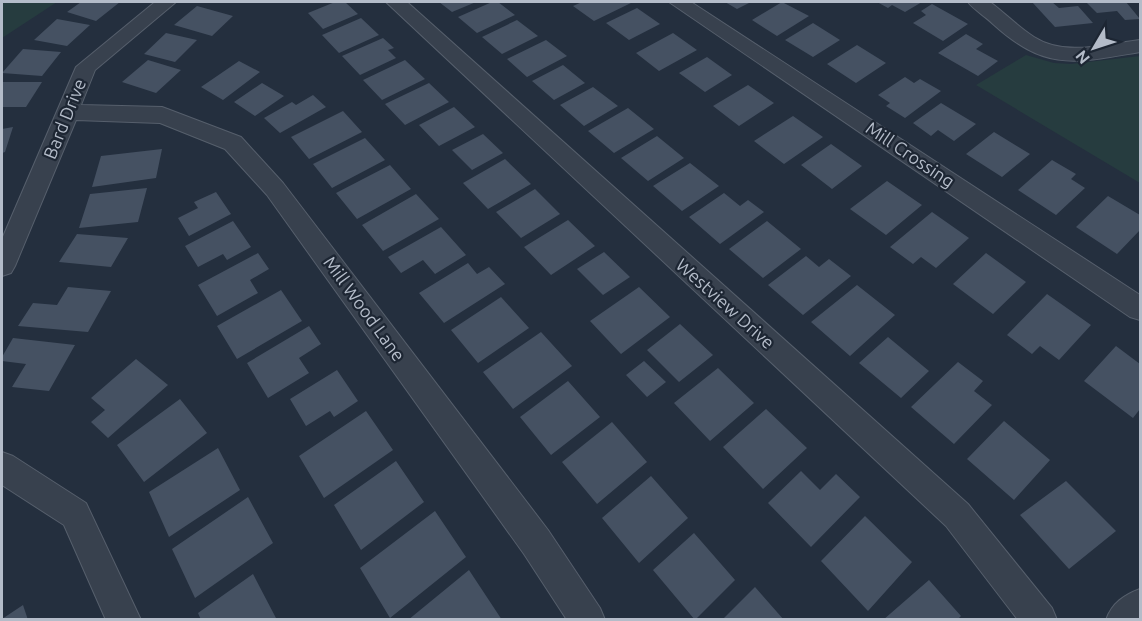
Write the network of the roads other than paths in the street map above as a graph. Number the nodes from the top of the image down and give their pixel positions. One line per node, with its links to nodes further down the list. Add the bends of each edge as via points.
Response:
1 (166, 2): 6 (street, Bard Drive, via 86,67)
2 (396, 2): 13 (street, Westview Drive, via 957,515)
3 (679, 2): 8 (street, Mill Crossing)
4 (978, 2): 5 (street, via 1037,48 1075,54)
5 (1140, 46)
6 (68, 112): 7 (street, Bard Drive); 12 (street, Mill Wood Lane, via 162,115 233,143 282,198 536,542)
7 (2, 266)
8 (1140, 309)
9 (2, 467): 11 (street, via 75,514)
10 (1140, 606): 14 (street)
11 (124, 620)
12 (588, 620)
13 (1040, 620)
14 (1123, 620)

